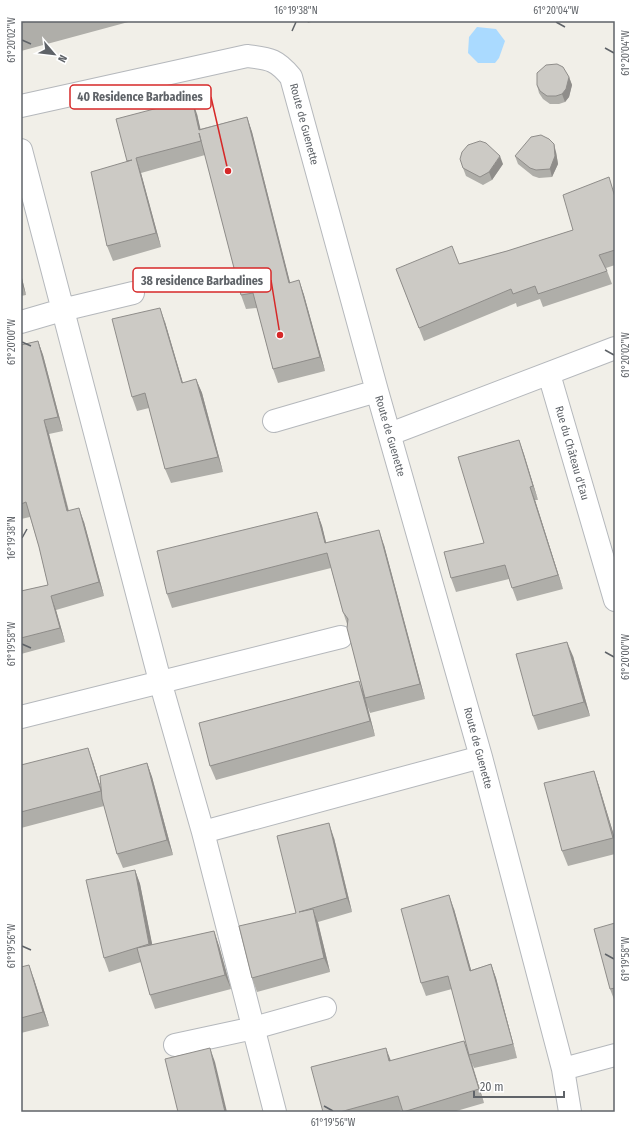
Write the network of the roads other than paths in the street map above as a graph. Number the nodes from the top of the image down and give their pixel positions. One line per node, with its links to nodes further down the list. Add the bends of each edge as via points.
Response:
1 (21, 106): 8 (street, Route de Guenette, via 247,56 280,63 291,77)
2 (21, 150): 4 (street)
3 (133, 293): 4 (street)
4 (62, 310): 5 (street); 13 (street)
5 (21, 322)
6 (615, 348): 7 (street)
7 (549, 374): 10 (street); 11 (street, Rue du Château d'Eau)
8 (377, 391): 9 (street); 10 (street, Route de Guenette)
9 (274, 421)
10 (390, 434): 15 (street, Route de Guenette)
11 (615, 600)
12 (341, 637): 13 (street)
13 (160, 681): 14 (street); 16 (street)
14 (21, 717)
15 (481, 757): 16 (street); 21 (street, Route de Guenette)
16 (203, 832): 18 (street)
17 (325, 1008): 18 (street)
18 (254, 1028): 19 (street); 22 (street)
19 (176, 1045)
20 (615, 1055): 21 (street)
21 (563, 1069): 23 (street, Route de Guenette)
22 (275, 1112)
23 (570, 1112)

